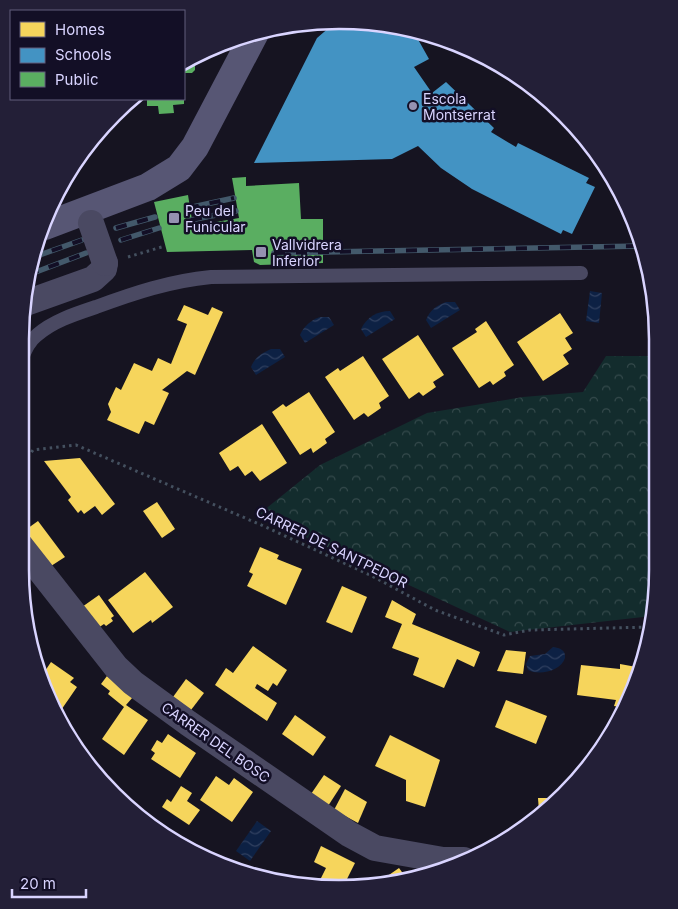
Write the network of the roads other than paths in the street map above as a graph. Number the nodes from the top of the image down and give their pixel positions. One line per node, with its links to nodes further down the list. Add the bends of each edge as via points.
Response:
1 (251, 42): 2 (main road, via 196,147 182,165 171,175)
2 (89, 216): 3 (main road); 5 (street, bridge, via 117,260 93,279)
3 (50, 225)
4 (581, 273): 6 (lane, via 211,277 184,280 129,295 66,318 35,336)
5 (31, 301)
6 (29, 346)
7 (29, 557): 8 (street, CARRER DEL BOSC, via 98,647 133,683 349,834 375,848)
8 (443, 863)

